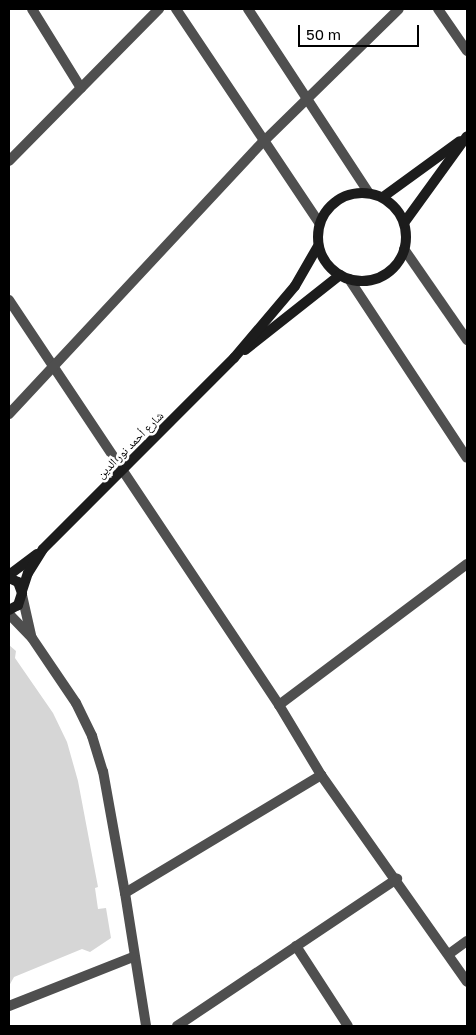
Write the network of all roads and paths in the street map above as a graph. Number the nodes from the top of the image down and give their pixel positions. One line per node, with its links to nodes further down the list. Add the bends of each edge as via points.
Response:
1 (32, 9): 8 (street)
2 (159, 9): 8 (street)
3 (176, 9): 11 (street)
4 (248, 9): 9 (street)
5 (399, 9): 9 (street)
6 (438, 9): 7 (street)
7 (467, 50)
8 (81, 88): 12 (street)
9 (307, 98): 11 (street); 13 (street)
10 (466, 137): 14 (street); 16 (street)
11 (263, 142): 15 (street); 23 (street)
12 (9, 160)
13 (370, 192): 14 (street); 15 (street, via 343,196 328,207)
14 (383, 197): 16 (street, via 396,208)
15 (319, 223): 17 (street)
16 (404, 223): 18 (street)
17 (318, 246): 19 (street, via 326,263); 22 (street, via 295,286)
18 (404, 249): 19 (street, via 396,265 383,276 366,281); 21 (street)
19 (344, 277): 22 (street); 25 (street)
20 (9, 300): 23 (street)
21 (467, 340)
22 (234, 358): 26 (street, شارع أحمد نور الدين)
23 (52, 366): 24 (street); 26 (street)
24 (9, 414)
25 (467, 458)
26 (123, 470): 27 (street, شارع أحمد نور الدين); 34 (street)
27 (43, 549): 29 (street, شارع أحمد نور الدين); 30 (street, شارع أحمد نور الدين, via 28,573)
28 (467, 564): 34 (street)
29 (9, 576): 30 (street, via 18,582)
30 (22, 593): 31 (street, شارع أحمد نور الدين, via 18,605); 33 (street)
31 (9, 610)
32 (9, 614): 33 (street)
33 (32, 638): 37 (street, via 76,703 92,736 103,770)
34 (279, 705): 35 (street)
35 (321, 775): 36 (street); 37 (street)
36 (397, 879): 39 (street); 40 (street)
37 (125, 893): 41 (street)
38 (467, 941): 40 (street)
39 (296, 946): 45 (street); 46 (street)
40 (448, 954): 42 (street)
41 (133, 957): 43 (street); 44 (street)
42 (467, 982)
43 (9, 1006)
44 (146, 1026)
45 (177, 1026)
46 (348, 1026)

